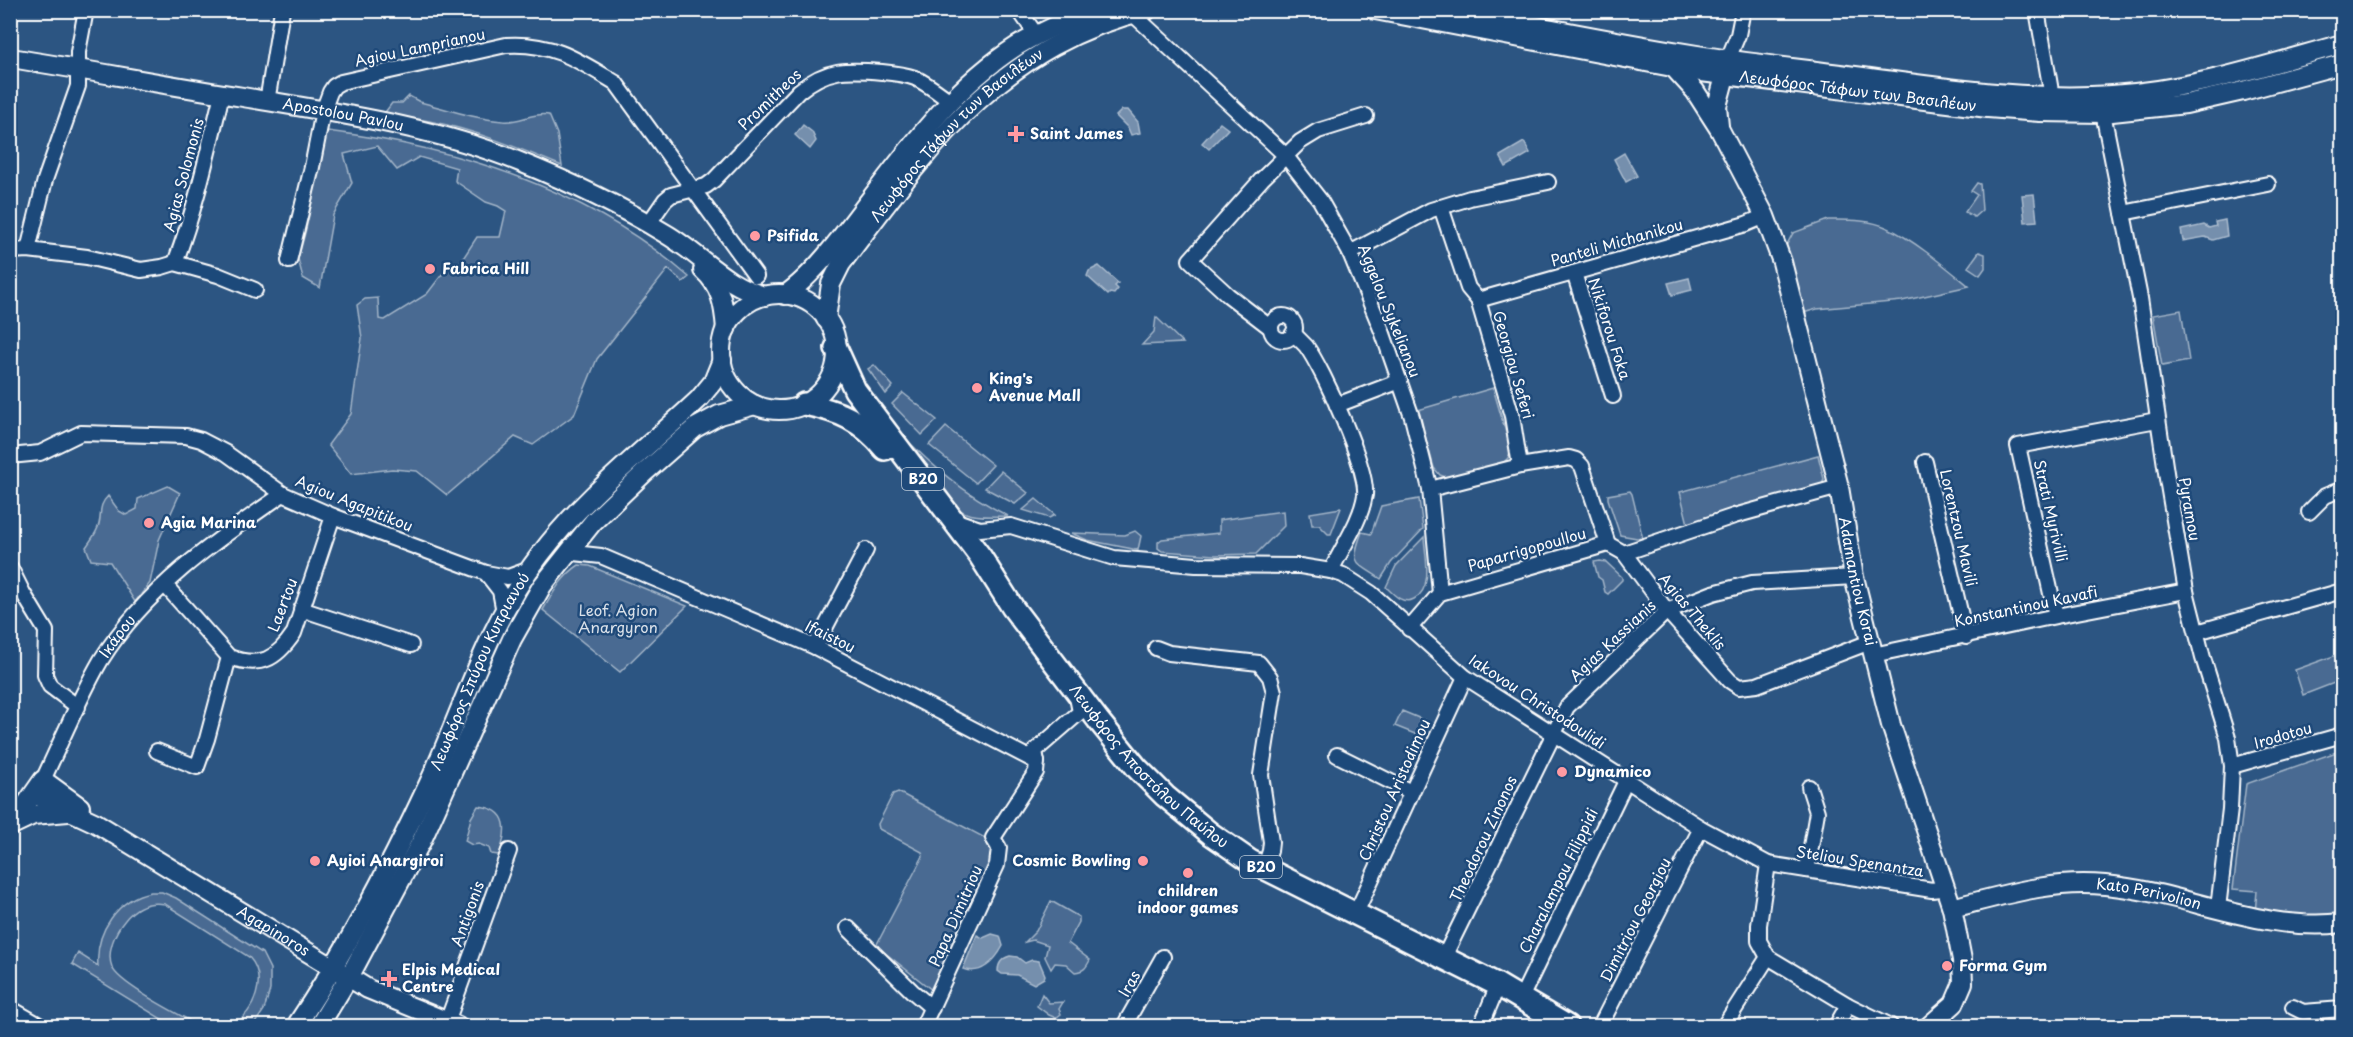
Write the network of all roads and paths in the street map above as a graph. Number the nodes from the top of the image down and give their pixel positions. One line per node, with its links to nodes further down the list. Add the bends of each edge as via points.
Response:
1 (86, 10): 14 (street)
2 (282, 10): 20 (street)
3 (1019, 10): 10 (street)
4 (1091, 10): 10 (main road, Λεωφόρος Τάφων των Βασιλέων)
5 (1375, 10): 15 (main road, Λεωφόρος Τάφων των Βασιλέων)
6 (1455, 10): 16 (main road, Λεωφόρος Τάφων των Βασιλέων)
7 (1743, 10): 16 (street)
8 (2037, 10): 18 (street)
9 (1140, 12): 26 (street, Aggelou Sykelianou); 45 (main road, Λεωφόρος Τάφων των Βασιλέων, via 1082,31 1028,61 970,107 931,146 841,264 831,284)
10 (1036, 36): 19 (main road, Λεωφόρος Τάφων των Βασιλέων, via 1017,46)
11 (2343, 44): 18 (main road, Λεωφόρος Τάφων των Βασιλέων, via 2194,85 2133,94)
12 (10, 58): 14 (main road, Apostolou Pavlou)
13 (2343, 64): 23 (main road, Λεωφόρος Τάφων των Βασιλέων, via 2186,104)
14 (77, 67): 17 (main road, Apostolou Pavlou); 35 (street, via 78,86 45,180)
15 (1674, 68): 16 (main road, Λεωφόρος Τάφων των Βασιλέων); 22 (main road, Adamantiou Korai)
16 (1724, 70): 18 (main road, Λεωφόρος Τάφων των Βασιλέων); 22 (main road, via 1709,89); 23 (main road, Λεωφόρος Τάφων των Βασιλέων, via 1989,108); 25 (main road, Adamantiou Korai, via 1717,106)
17 (222, 94): 20 (main road, Apostolou Pavlou); 38 (street, Agias Solomonis, via 200,188)
18 (2052, 97)
19 (950, 101): 29 (street, Promitheos, via 902,74 860,70 826,74 799,91 714,180); 42 (main road, Λεωφόρος Τάφων των Βασιλέων, via 816,266)
20 (267, 102): 21 (main road, Apostolou Pavlou)
21 (322, 111): 29 (street, Agiou Lamprianou, via 330,92 341,82 506,45 546,47 616,82); 33 (main road, Apostolou Pavlou, via 436,133 485,149 563,180); 37 (street)
22 (1708, 112): 25 (main road, Adamantiou Korai)
23 (2103, 113): 31 (street, Pyramou)
24 (1366, 116): 26 (street, via 1318,131)
25 (1720, 130): 32 (main road, Adamantiou Korai)
26 (1285, 155): 36 (street, Aggelou Sykelianou, via 1320,200); 53 (street, via 1190,260 1271,328 1274,335 1280,339 1293,333 1306,347)
27 (1548, 182): 30 (street)
28 (2268, 184): 31 (street)
29 (694, 190): 33 (street, via 664,200); 40 (street, Agiou Lamprianou)
30 (1441, 207): 36 (street); 44 (street, Georgiou Seferi, via 1468,288)
31 (2123, 213): 54 (street, Pyramou)
32 (1765, 216): 39 (street, Panteli Michanikou); 58 (main road, Adamantiou Korai, via 1782,262)
33 (653, 226): 43 (main road, Apostolou Pavlou, via 735,285); 46 (main road, Apostolou Pavlou, via 664,241 711,277 724,305)
34 (10, 250): 35 (street)
35 (28, 250): 38 (street, via 87,257 141,270)
36 (1350, 253): 49 (street, Aggelou Sykelianou)
37 (288, 261)
38 (175, 263): 41 (street)
39 (1574, 273): 44 (street, Panteli Michanikou); 50 (street, Nikiforou Foka)
40 (756, 276)
41 (255, 290)
42 (785, 295): 43 (main road); 45 (main road, via 808,302)
43 (765, 296): 46 (main road, via 744,306)
44 (1478, 300): 57 (street, Georgiou Seferi, via 1512,416)
45 (826, 319): 47 (main road, B20)
46 (726, 329): 48 (main road)
47 (836, 348): 51 (main road, B20, via 830,378); 64 (main road, Λεωφόρος Αποστόλου Παύλου / B20, via 855,390)
48 (722, 360): 52 (main road, via 733,387); 74 (main road, Λεωφόρος Σπύρου Κυπριανού, via 713,382 699,399 594,494)
49 (1400, 381): 53 (street); 59 (street, Aggelou Sykelianou)
50 (1613, 396)
51 (804, 404): 52 (main road, B20, via 775,410); 82 (main road, Λεωφόρος Αποστόλου Παύλου / B20, via 841,413 871,433 988,584)
52 (755, 405): 65 (main road, Λεωφόρος Σπύρου Κυπριανού, via 719,415 695,428)
53 (1337, 405): 75 (street, via 1359,460 1365,492 1358,516)
54 (2157, 420): 79 (street, Pyramou); 86 (street, Strati Myrivilli, via 2018,446)
55 (10, 456): 61 (street, Agiou Agapitikou, via 40,453 81,433 186,436 226,453)
56 (1925, 462): 89 (street, Lorentzou Mavili)
57 (1520, 466): 59 (street); 67 (street, via 1560,458 1576,460 1585,473)
58 (1839, 487): 69 (street, via 1734,516); 77 (main road, Adamantiou Korai)
59 (1430, 489): 81 (street, Aggelou Sykelianou)
60 (2343, 489): 62 (street, via 2325,496)
61 (283, 494): 63 (street, Agiou Agapitikou); 78 (street, Ικάρου, via 213,542)
62 (2309, 512)
63 (333, 516): 76 (street, Agiou Agapitikou); 83 (street, Laertou)
64 (953, 519): 66 (street, Iakovou Christodoulidi); 71 (main road, Λεωφόρος Αποστόλου Παύλου / B20)
65 (593, 522): 70 (street, via 592,540); 72 (main road, Λεωφόρος Σπύρου Κυπριανού)
66 (991, 529): 71 (street); 75 (street, Iakovou Christodoulidi, via 1011,526 1114,558 1196,565 1300,566)
67 (1608, 543): 69 (street, Paparrigopoullou); 81 (street, Paparrigopoullou)
68 (866, 550): 91 (street)
69 (1624, 553): 84 (street, Agias Theklis)
70 (601, 556): 72 (street, Ifaistou, via 574,553); 91 (street, Ifaistou)
71 (980, 556): 82 (main road, Λεωφόρος Αποστόλου Παύλου / B20)
72 (564, 557): 126 (main road, Λεωφόρος Σπύρου Κυπριανού, via 542,586 512,639 422,840)
73 (10, 567): 98 (street, via 46,631 47,681)
74 (530, 569): 76 (street, Agiou Agapitikou, via 508,577); 85 (main road, Λεωφόρος Σπύρου Κυπριανού)
75 (1331, 571): 87 (street, Iakovou Christodoulidi, via 1371,593)
76 (486, 573): 85 (street, via 500,591)
77 (1854, 577): 84 (street, Agias Kassianis, via 1752,583); 93 (main road, Adamantiou Korai)
78 (165, 585): 94 (street); 98 (street, Ικάρου, via 113,643)
79 (2186, 591): 86 (street, Konstantinou Kavafi); 88 (street, Pyramou)
80 (2343, 591): 88 (street)
81 (1440, 593): 87 (street)
82 (1013, 608): 97 (main road, Λεωφόρος Αποστόλου Παύλου / B20)
83 (301, 609): 90 (street); 94 (street, Laertou, via 294,633 277,654 245,663)
84 (1667, 611): 96 (street, Agias Theklis); 99 (street, Agias Kassianis, via 1567,707)
85 (504, 612): 126 (main road, Λεωφόρος Σπύρου Κυπριανού)
86 (2056, 616): 89 (street, Konstantinou Kavafi)
87 (1409, 629): 95 (street, Iakovou Christodoulidi)
88 (2197, 632): 104 (street, Pyramou, via 2228,738)
89 (1966, 636): 93 (street, Konstantinou Kavafi)
90 (411, 645)
91 (815, 647): 103 (street, Ifaistou)
92 (1156, 648): 115 (street, via 1169,653 1259,663 1270,677 1274,692 1261,775 1270,851)
93 (1872, 649): 96 (street, Konstantinou Kavafi, via 1757,685); 117 (main road, Adamantiou Korai, via 1891,725)
94 (229, 657): 101 (street, via 197,767)
95 (1465, 677): 99 (street, Iakovou Christodoulidi); 108 (street, Christou Aristodimou)
96 (1739, 687)
97 (1076, 691): 103 (street, Papa Dimitriou, via 1080,712 1035,751); 115 (main road, Λεωφόρος Αποστόλου Παύλου / B20, via 1137,768 1165,796 1231,849)
98 (78, 707): 106 (street, Ικάρου)
99 (1553, 732): 105 (street, Iakovou Christodoulidi); 125 (street, Theodorou Zinonos)
100 (2343, 735): 104 (street, Irodotou)
101 (157, 752)
102 (1336, 755): 108 (street)
103 (1037, 762): 132 (street, Papa Dimitriou, via 1036,772 993,838 999,848 997,865)
104 (2232, 766): 119 (street, Pyramou)
105 (1627, 779): 112 (street, Iakovou Christodoulidi); 128 (street, Charalampou Filippidi)
106 (38, 787): 109 (main road, Agapinoros); 110 (main road, Agapinoros, via 82,809); 111 (main road, Ικάρου)
107 (1809, 787): 116 (street, via 1817,812)
108 (1411, 792): 120 (street, Christou Aristodimou)
109 (69, 812): 110 (main road, Agapinoros); 111 (main road, via 33,815)
110 (96, 822): 126 (main road, Agapinoros)
111 (11, 827)
112 (1701, 828): 114 (street, Iakovou Christodoulidi); 142 (street, Dimitriou Georgiou)
113 (508, 851): 134 (street, Antigonis)
114 (1768, 864): 116 (street, Steliou Spenantza); 124 (street, via 1759,925 1759,940)
115 (1264, 869): 120 (main road, Λεωφόρος Αποστόλου Παύλου / B20)
116 (1807, 870): 117 (street, Steliou Spenantza, via 1932,890)
117 (1945, 888): 118 (main road, Adamantiou Korai)
118 (1953, 908): 119 (main road, Kato Perivolion, via 2070,883 2108,885); 146 (main road, Adamantiou Korai, via 1963,983 1954,1004)
119 (2218, 908): 121 (main road, Kato Perivolion, via 2265,920)
120 (1355, 915): 125 (main road, Λεωφόρος Αποστόλου Παύλου / B20)
121 (2343, 923)
122 (848, 928): 132 (street)
123 (1163, 957): 139 (street, Iras)
124 (1768, 957): 129 (street); 143 (street)
125 (1443, 959): 127 (main road, Λεωφόρος Αποστόλου Παύλου / B20)
126 (341, 973): 134 (main road, Agapinoros, via 368,989); 136 (main road, Λεωφόρος Σπύρου Κυπριανού); 137 (main road, Λεωφόρος Σπύρου Κυπριανού)
127 (1498, 985): 128 (main road, Λεωφόρος Αποστόλου Παύλου / B20); 140 (street)
128 (1521, 998): 141 (main road, Λεωφόρος Αποστόλου Παύλου / B20)
129 (1848, 1005): 144 (street); 145 (street)
130 (2293, 1007): 133 (street, via 2303,1012)
131 (10, 1008): 135 (street)
132 (932, 1008): 138 (street, Papa Dimitriou)
133 (2343, 1009)
134 (453, 1024)
135 (41, 1026)
136 (296, 1026)
137 (319, 1026)
138 (922, 1026)
139 (1124, 1026)
140 (1481, 1026)
141 (1567, 1026)
142 (1600, 1026)
143 (1724, 1026)
144 (1836, 1026)
145 (1891, 1026)
146 (1929, 1026)

